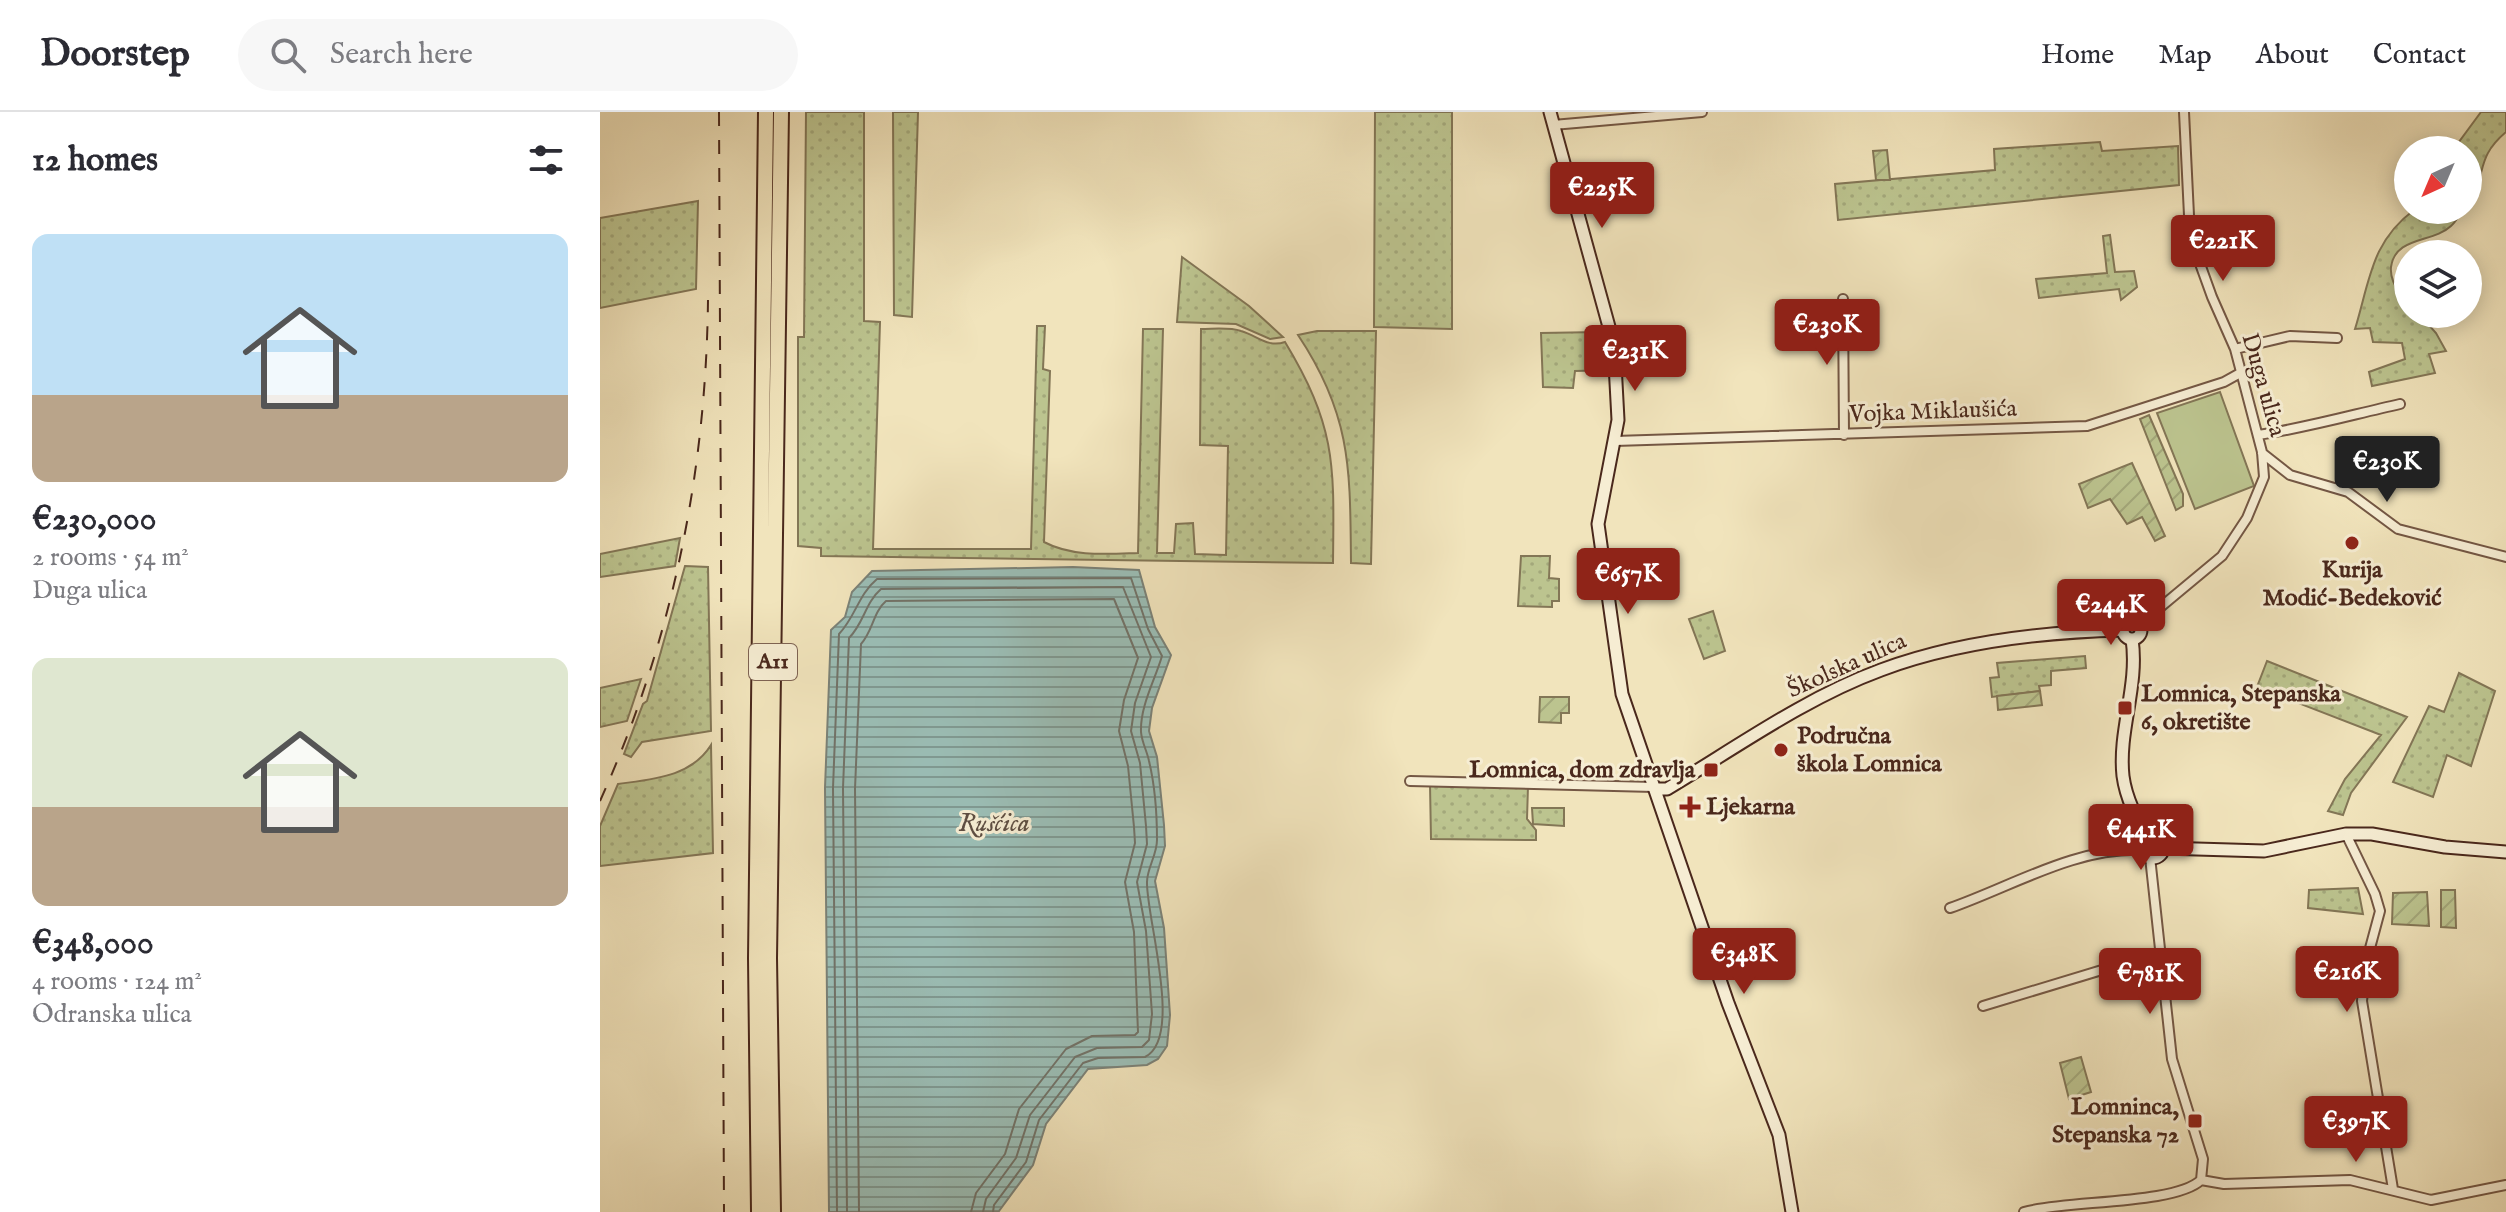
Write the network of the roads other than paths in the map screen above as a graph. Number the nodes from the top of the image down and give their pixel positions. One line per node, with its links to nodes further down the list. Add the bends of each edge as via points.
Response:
1 (766, 112): 33 (highway, A11, via 756,958)
2 (781, 112): 34 (highway, A11, via 769,958)
3 (1550, 112): 6 (street)
4 (1702, 112): 6 (street)
5 (2184, 112): 9 (street, Duga ulica, via 2190,236)
6 (1553, 125): 16 (street, via 1612,332 1618,402)
7 (1843, 299): 14 (street)
8 (2337, 338): 9 (street, via 2290,336)
9 (2235, 349): 10 (street, Duga ulica)
10 (2242, 372): 11 (street, Vojka Miklaušića); 12 (street, Duga ulica)
11 (2224, 382): 12 (street); 14 (street, Vojka Miklaušića, via 2087,426)
12 (2248, 392): 15 (street, Duga ulica)
13 (2400, 404): 15 (street, via 2310,428)
14 (1844, 435): 16 (street, Vojka Miklaušića)
15 (2258, 435): 17 (street, Duga ulica)
16 (1615, 441): 23 (street, via 1600,501 1600,549 1622,694)
17 (2262, 452): 18 (street, Duga ulica, via 2290,475 2348,492 2398,529); 19 (street, Školska ulica, via 2262,484 2236,537 2207,571)
18 (2505, 556)
19 (2139, 625): 20 (street, Školska ulica, via 2130,622); 21 (street, Školska ulica, via 2140,634)
20 (2123, 630): 21 (street); 23 (street, Školska ulica, via 1968,646 1902,662 1838,689 1667,789)
21 (2132, 639): 25 (street, via 2134,675 2123,776)
22 (1410, 781): 23 (street)
23 (1654, 788): 35 (street, via 1779,1135)
24 (2346, 834): 25 (street, via 2264,851 2163,848 2157,839); 26 (street); 32 (street, via 2380,911 2362,1001)
25 (2147, 849): 27 (street, via 2081,856); 28 (street)
26 (2506, 852)
27 (1950, 908)
28 (2158, 953): 29 (street); 30 (street, via 2172,1059 2203,1159)
29 (1983, 1006)
30 (2201, 1180): 32 (street, via 2350,1180); 36 (street, via 2170,1192)
31 (2506, 1185): 32 (street, via 2439,1199)
32 (2393, 1189)
33 (759, 1212)
34 (773, 1212)
35 (1792, 1212)
36 (2024, 1212)

